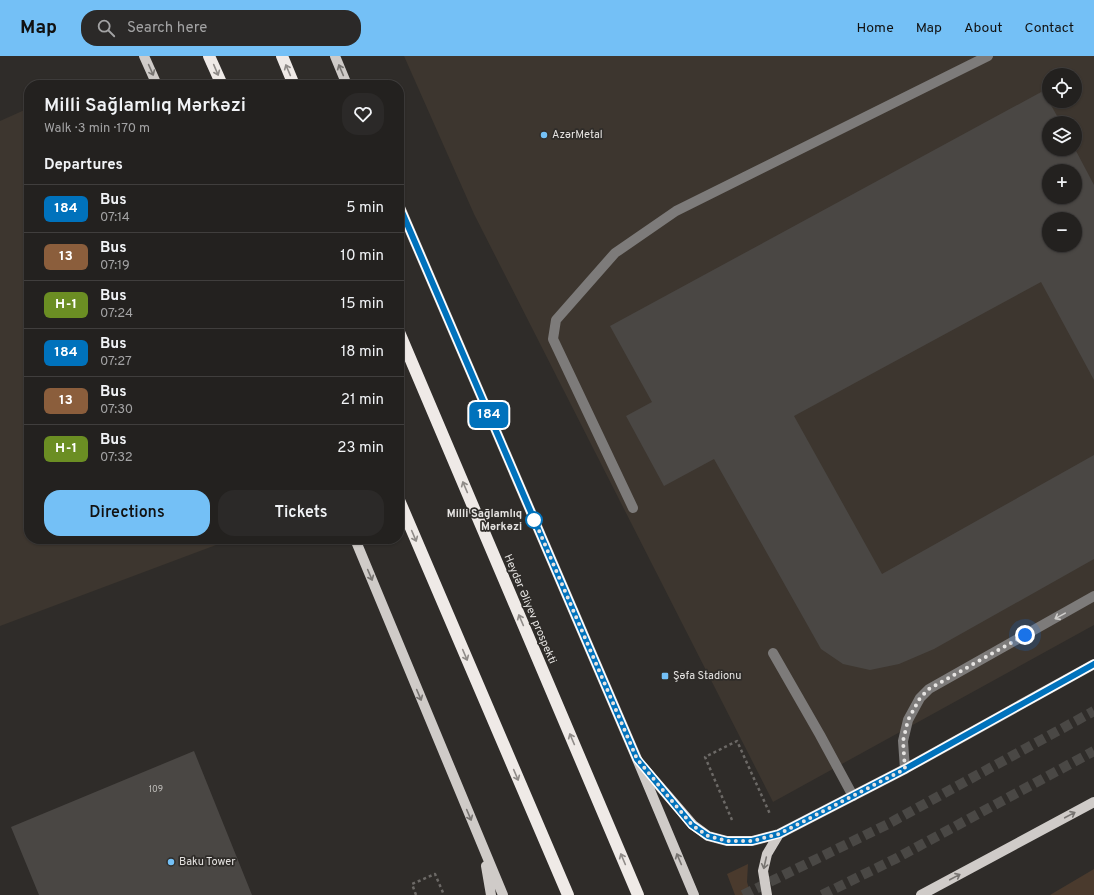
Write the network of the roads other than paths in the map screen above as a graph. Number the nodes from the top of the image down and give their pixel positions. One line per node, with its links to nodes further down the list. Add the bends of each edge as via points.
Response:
1 (144, 56): 6 (main road, one-way to 6)
2 (209, 56): 7 (highway, one-way to 7)
3 (282, 56): 8 (highway, one-way to 3)
4 (335, 56): 9 (main road, one-way to 4)
5 (988, 56): 12 (lane, via 676,211 615,253 556,320 553,339)
6 (155, 80)
7 (220, 80)
8 (292, 80)
9 (345, 80)
10 (404, 217): 18 (main road)
11 (404, 344): 27 (highway, Heydər Əliyev prospekti, one-way to 11)
12 (633, 508)
13 (404, 512): 26 (highway, one-way to 26)
14 (357, 544): 23 (main road, one-way to 23)
15 (1094, 596): 19 (lane, one-way to 19, via 929,689 920,698 908,720 903,741)
16 (773, 654): 20 (lane)
17 (1094, 664): 19 (main road)
18 (637, 759): 22 (main road, via 692,825 708,836 727,841 752,841); 28 (main road, one-way to 18)
19 (905, 769): 20 (main road)
20 (853, 796): 22 (main road)
21 (1094, 802): 30 (main road, one-way to 21)
22 (779, 834): 29 (main road, one-way to 29, via 767,854 763,871)
23 (482, 847): 24 (main road); 25 (main road)
24 (491, 895)
25 (503, 895)
26 (568, 895)
27 (638, 895)
28 (694, 895)
29 (767, 895)
30 (921, 895)

